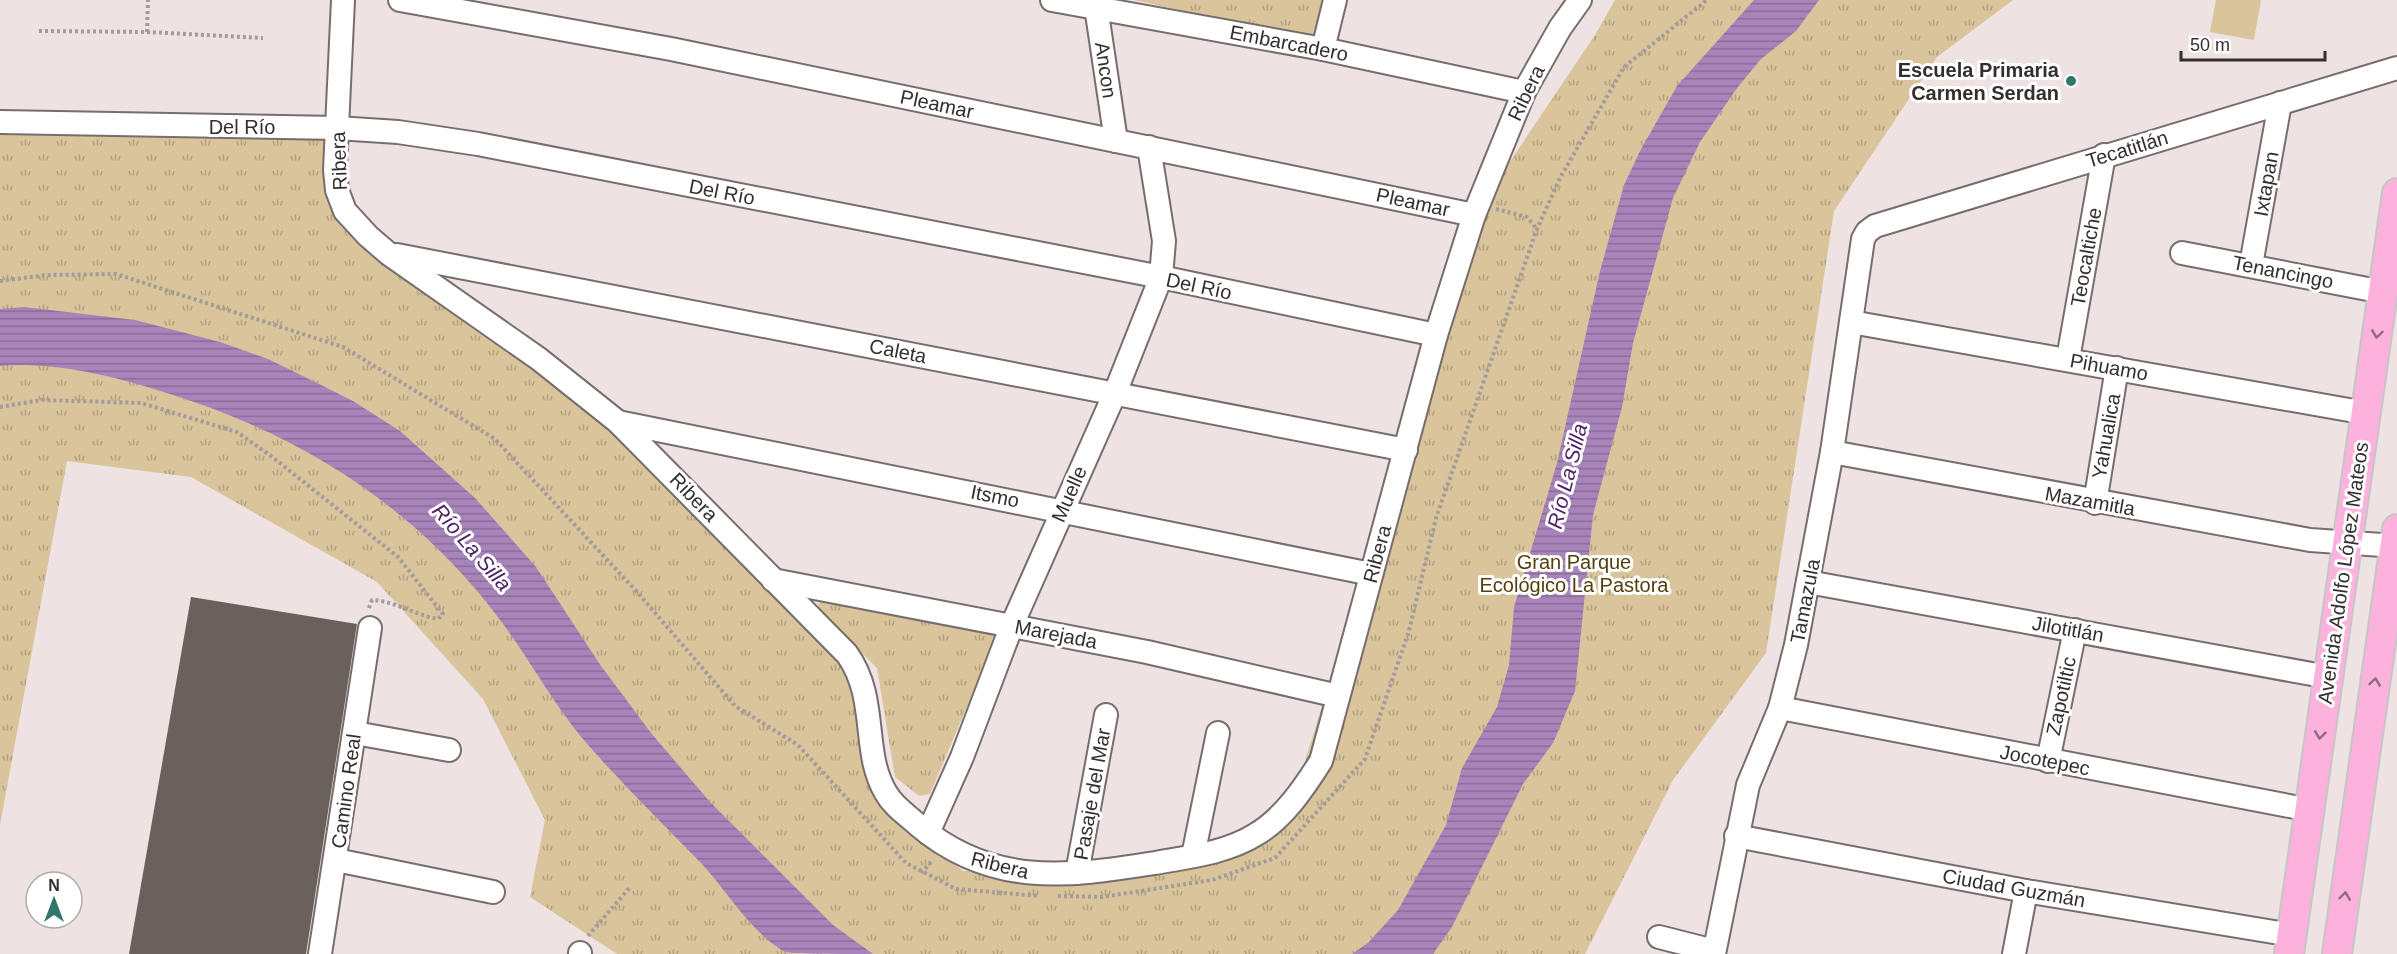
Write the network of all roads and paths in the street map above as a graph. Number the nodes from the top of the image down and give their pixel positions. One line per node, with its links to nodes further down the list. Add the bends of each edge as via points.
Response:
1 (148, 0): 10 (path)
2 (343, 0): 17 (street, Ribera)
3 (400, 0): 18 (street, Pleamar, via 671,49)
4 (1052, 0): 8 (street, Embarcadero)
5 (1335, 0): 12 (street)
6 (1580, 0): 14 (street, Ribera)
7 (1707, 0): 23 (path, via 1624,68 1560,178)
8 (1096, 4): 12 (street, Embarcadero); 18 (street, Ancon)
9 (39, 31): 10 (path)
10 (147, 32): 11 (path)
11 (263, 38)
12 (1323, 49): 14 (street, Embarcadero)
13 (2397, 68): 15 (street, Tecatitlán)
14 (1524, 92): 22 (street, Ribera)
15 (2280, 103): 20 (street, Tecatitlán); 27 (street, Ixtapan)
16 (0, 122): 17 (street, Del Río)
17 (337, 128): 26 (street, Ribera, via 337,190 345,211); 28 (street, Del Río, via 478,144)
18 (1116, 141): 19 (street, Pleamar)
19 (1149, 147): 22 (street, Pleamar); 28 (street, Muelle, via 1164,241)
20 (2104, 155): 24 (street, Tecatitlán, via 1875,226); 33 (street, Teocaltiche)
21 (2397, 193): 30 (main road, Avenida Adolfo López Mateos)
22 (1476, 210): 23 (path, via 1527,217); 32 (street, Ribera)
23 (1537, 229): 69 (path, via 1436,518 1409,631 1365,759 1275,858 1212,880 1102,897)
24 (1863, 239): 31 (street, Tamazula)
25 (2182, 253): 27 (street, Tenancingo)
26 (389, 254): 35 (street, Caleta); 38 (street, Ribera, via 539,359)
27 (2251, 265): 30 (street, Tenancingo)
28 (1161, 277): 32 (street, Del Río); 35 (street, Muelle)
29 (0, 281): 68 (path, via 47,275 116,274 343,347 495,439 630,584 735,706 798,745 906,863 956,889)
30 (2383, 292): 37 (main road, Avenida Adolfo López Mateos, one-way to 37)
31 (1851, 322): 33 (street, Pihuamo); 40 (street, Tamazula)
32 (1436, 334): 39 (street, Ribera)
33 (2068, 359): 34 (street, Pihuamo)
34 (2117, 368): 37 (street, Pihuamo); 41 (street, Yahualica)
35 (1115, 393): 39 (street, Caleta); 42 (street, Muelle)
36 (0, 407): 49 (path, via 42,400 141,403 237,432 398,557 443,614 438,619 386,600 372,600 366,614)
37 (2366, 413): 44 (main road, Avenida Adolfo López Mateos)
38 (618, 422): 42 (street, Itsmo); 46 (street, Ribera)
39 (1406, 450): 45 (street, Ribera)
40 (1832, 452): 41 (street, Mazamitla); 47 (street, Tamazula)
41 (2095, 503): 44 (street, Mazamitla)
42 (1062, 510): 45 (street, Itsmo); 48 (street, Muelle)
43 (2396, 540): 44 (street, Mazamitla); 76 (main road, one-way to 43)
44 (2348, 543): 51 (main road, Avenida Adolfo López Mateos)
45 (1371, 574): 52 (street, Ribera)
46 (773, 580): 48 (street, Marejada); 60 (street, Ribera, via 848,654 856,667 866,695 882,785 897,807)
47 (1808, 582): 50 (street, Jilotitlán); 53 (street, Tamazula)
48 (1012, 625): 52 (street, Marejada); 60 (street, Muelle, via 962,757)
49 (370, 627): 55 (street, Camino Real)
50 (2075, 630): 51 (street, Jilotitlán); 58 (street, Zapotiltic)
51 (2328, 677): 59 (main road, Avenida Adolfo López Mateos, one-way to 59)
52 (1338, 696): 62 (street, Ribera, via 1321,761 1293,800 1256,835)
53 (1780, 708): 58 (street, Jocotepec); 61 (street, Tamazula, via 1748,785)
54 (1106, 715): 64 (street, Pasaje del Mar)
55 (355, 733): 57 (street); 63 (street, Camino Real)
56 (1218, 733): 62 (street)
57 (449, 750)
58 (2048, 761): 59 (street, Jocotepec)
59 (2310, 810): 71 (main road, Avenida Adolfo López Mateos)
60 (928, 833): 64 (street, Ribera, via 946,847 986,866 1041,874)
61 (1736, 836): 66 (street, Ciudad Guzmán); 72 (street, Tamazula)
62 (1193, 856): 64 (street, Ribera)
63 (336, 860): 67 (street); 73 (street, Camino Real)
64 (1077, 873)
65 (632, 886): 74 (path, via 584,941)
66 (2026, 891): 71 (street, Ciudad Guzmán); 75 (street)
67 (493, 892)
68 (1042, 896)
69 (1054, 896)
70 (1659, 937): 72 (street)
71 (2291, 945)
72 (1714, 953)
73 (320, 954)
74 (580, 954)
75 (2014, 954)
76 (2337, 954)

